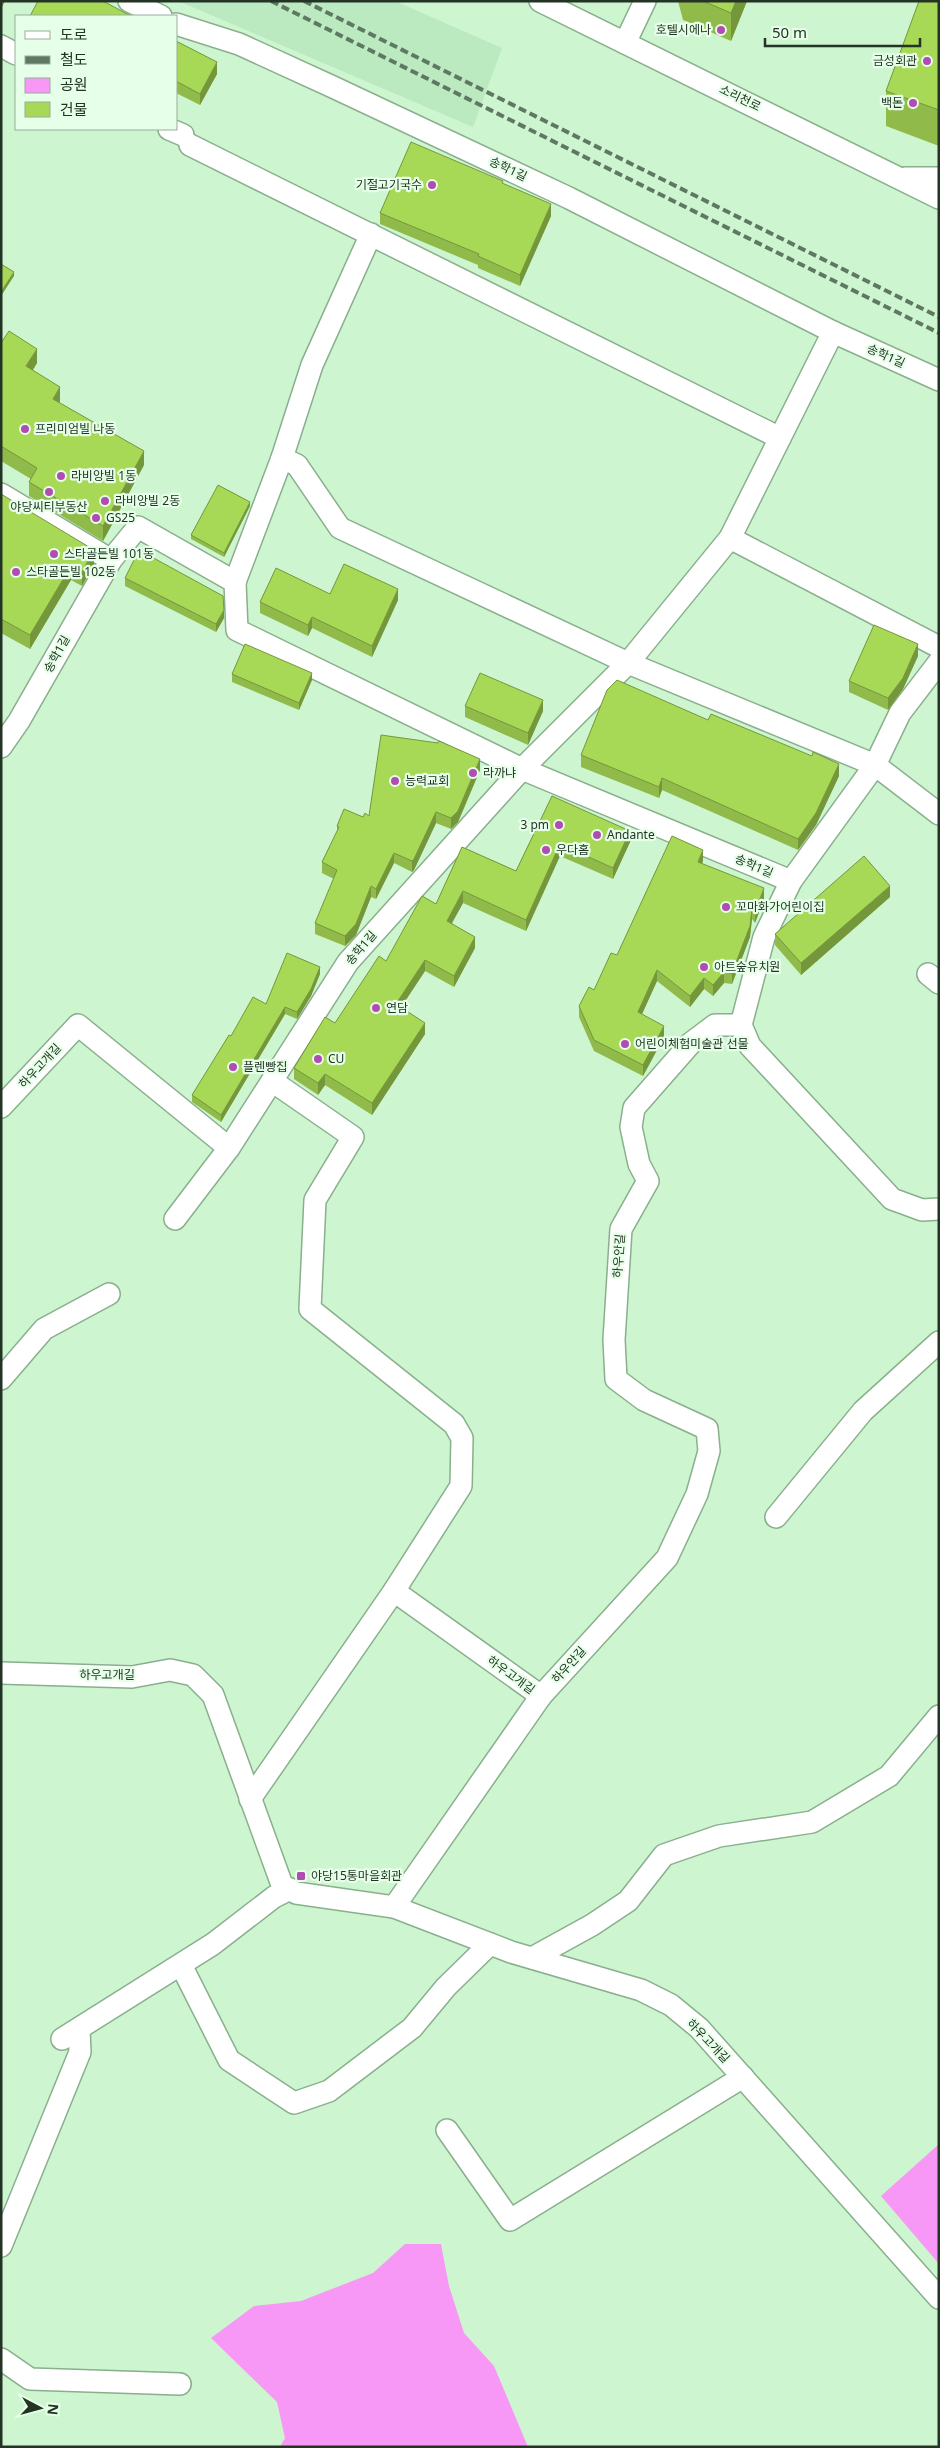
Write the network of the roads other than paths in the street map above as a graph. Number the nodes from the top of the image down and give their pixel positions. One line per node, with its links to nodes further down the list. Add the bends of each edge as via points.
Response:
1 (129, 1): 4 (street)
2 (540, 1): 6 (street, 소리천로)
3 (645, 1): 6 (street)
4 (158, 15)
5 (178, 25): 14 (street, 송학1길, via 239,44 342,91 569,198)
6 (625, 42): 10 (street, 소리천로)
7 (1, 46): 8 (street)
8 (15, 53)
9 (181, 136): 13 (street)
10 (902, 178): 11 (street); 12 (street, 소리천로)
11 (939, 178)
12 (939, 198)
13 (371, 234): 16 (street); 17 (street, 송학1길, via 312,364)
14 (832, 332): 15 (street, 송학1길); 16 (street, 송학1길)
15 (939, 380)
16 (780, 438): 19 (street, 송학1길)
17 (282, 458): 21 (street, 송학1길); 24 (street, via 297,465 340,528)
18 (1, 494): 20 (street)
19 (730, 538): 22 (street); 24 (street, 송학1길)
20 (111, 560): 21 (street, 송학1길, via 138,527); 25 (street, 송학1길, via 19,722)
21 (235, 582): 27 (street, 송학1길, via 237,630)
22 (939, 647)
23 (939, 662): 26 (street, via 900,713)
24 (628, 663): 26 (street); 27 (street, 송학1길)
25 (1, 747)
26 (875, 765): 28 (street); 29 (street)
27 (522, 769): 29 (street, 송학1길); 31 (street, 송학1길, via 348,962)
28 (939, 814)
29 (791, 881): 30 (street, via 764,936)
30 (741, 1025): 34 (street, via 750,1046 892,1199 922,1210); 42 (street, 하우안길, via 714,1025 690,1043 634,1108 630,1127 639,1164 648,1181 620,1229 614,1340 616,1379 644,1400 707,1429 709,1451 697,1494 667,1558)
31 (272, 1081): 33 (street, 송학1길); 40 (street, via 353,1138 315,1200 310,1309 454,1424 462,1438 461,1486)
32 (1, 1107): 33 (street, 하우고개길, via 78,1025)
33 (229, 1148): 35 (street, 송학1길)
34 (939, 1208)
35 (175, 1219)
36 (109, 1294): 38 (street, via 44,1329)
37 (939, 1342): 39 (street, via 863,1411)
38 (1, 1379)
39 (776, 1517)
40 (394, 1591): 42 (street, 하우고개길); 44 (street)
41 (1, 1673): 44 (street, 하우고개길, via 132,1677 170,1670 192,1675 213,1695)
42 (541, 1696): 46 (street, 하우고개길)
43 (939, 1716): 48 (street, via 889,1776 812,1822 719,1836 664,1855 628,1901)
44 (250, 1799): 45 (street, 하우고개길, via 282,1885)
45 (290, 1889): 46 (street, 하우고개길, via 296,1893); 49 (street, via 274,1897)
46 (394, 1907): 47 (street, 하우고개길)
47 (490, 1944): 48 (street, 하우고개길); 49 (street, via 446,1987 412,2028 329,2091 294,2103 229,2060)
48 (532, 1958): 50 (street, 하우고개길, via 641,1990 671,2005 699,2028)
49 (181, 1965): 52 (street, via 70,2034 80,2052)
50 (743, 2077): 51 (street, via 510,2220); 53 (street, 하우고개길)
51 (447, 2130)
52 (1, 2246)
53 (939, 2298)
54 (1, 2359): 55 (street, via 30,2379)
55 (180, 2384)

